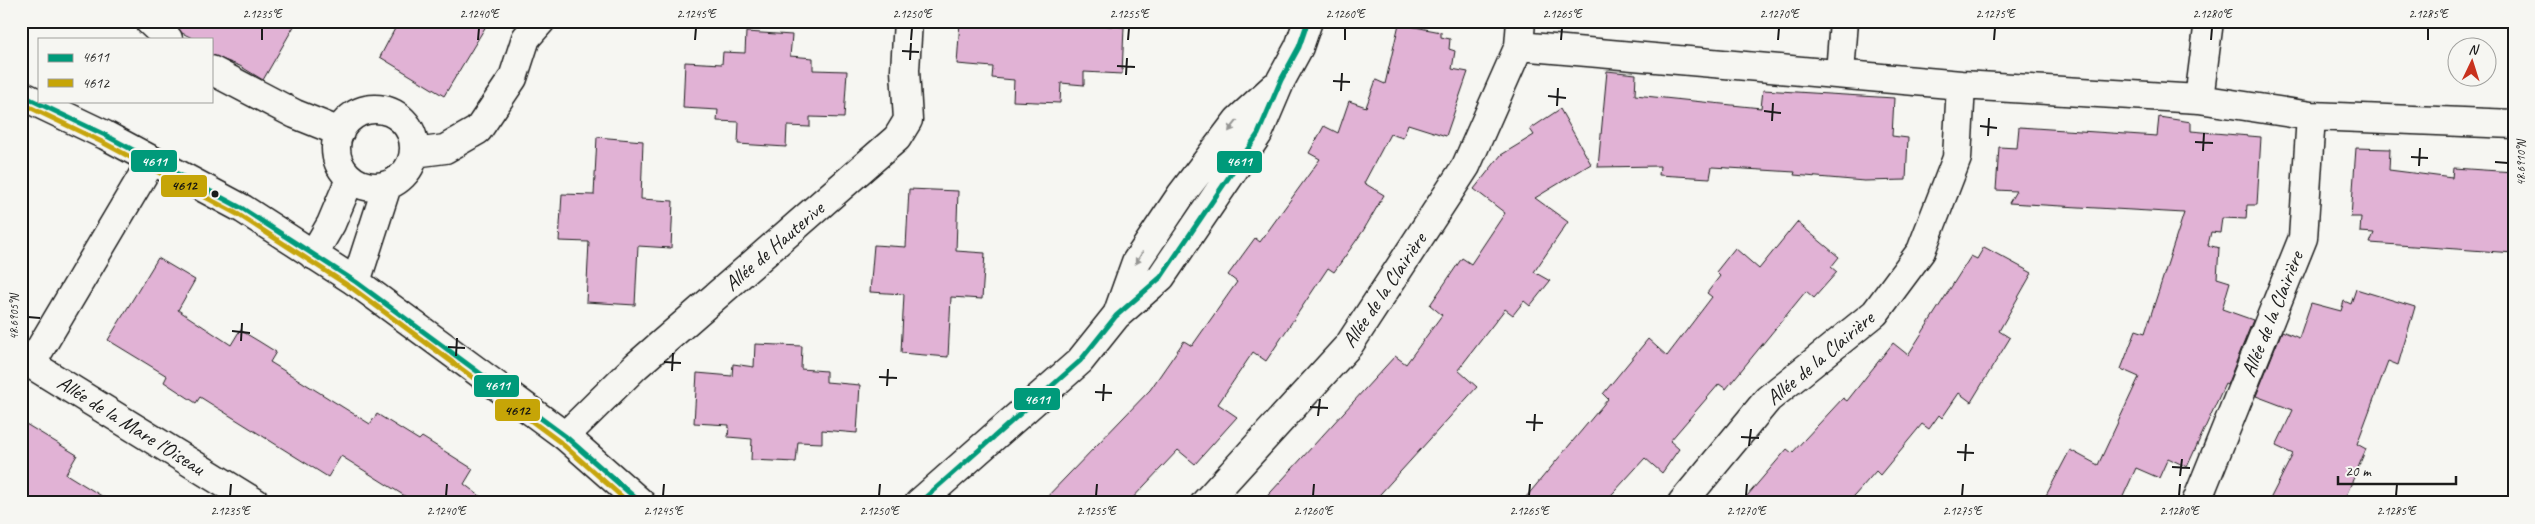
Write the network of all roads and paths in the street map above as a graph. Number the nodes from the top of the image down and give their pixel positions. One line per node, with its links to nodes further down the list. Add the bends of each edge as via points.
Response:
1 (149, 21): 8 (street)
2 (540, 21): 17 (street, via 526,38 513,78 478,130 446,149)
3 (908, 21): 24 (street, Allée de Hauterive, via 905,70 908,120 897,138 636,366)
4 (1308, 21): 27 (street, via 1299,47 1281,80 1238,120 1181,195 1136,262 1116,316 1080,361)
5 (1844, 21): 10 (street)
6 (2209, 21): 13 (street)
7 (1520, 34): 10 (street, Allée de la Clairière); 28 (street, Allée de la Clairière, via 1466,166 1349,345)
8 (167, 38)
9 (212, 71): 16 (street, via 294,114)
10 (1840, 74): 11 (street, Allée de la Clairière)
11 (1961, 85): 13 (street, Allée de la Clairière); 29 (street, Allée de la Clairière, via 1957,158 1921,251 1875,313 1768,399)
12 (21, 95): 18 (street)
13 (2199, 99): 14 (street, Allée de la Clairière)
14 (2311, 116): 15 (street, Allée de la Clairière); 30 (street, Allée de la Clairière, via 2303,238)
15 (2514, 124)
16 (340, 132): 17 (street, via 357,114 381,110 402,120 410,130); 19 (street, via 336,144 337,157)
17 (414, 153): 20 (street, via 405,174)
18 (152, 160): 21 (street, via 243,209); 23 (street, Allée de la Mare l'Oiseau)
19 (350, 179): 20 (street, via 375,188); 21 (street, via 331,224)
20 (387, 186): 22 (street)
21 (313, 255): 22 (street)
22 (356, 282): 24 (street)
23 (26, 361): 25 (street, Allée de la Mare l'Oiseau)
24 (565, 436): 26 (street)
25 (256, 503)
26 (641, 503)
27 (919, 503)
28 (1205, 503)
29 (1682, 503)
30 (2196, 503)

